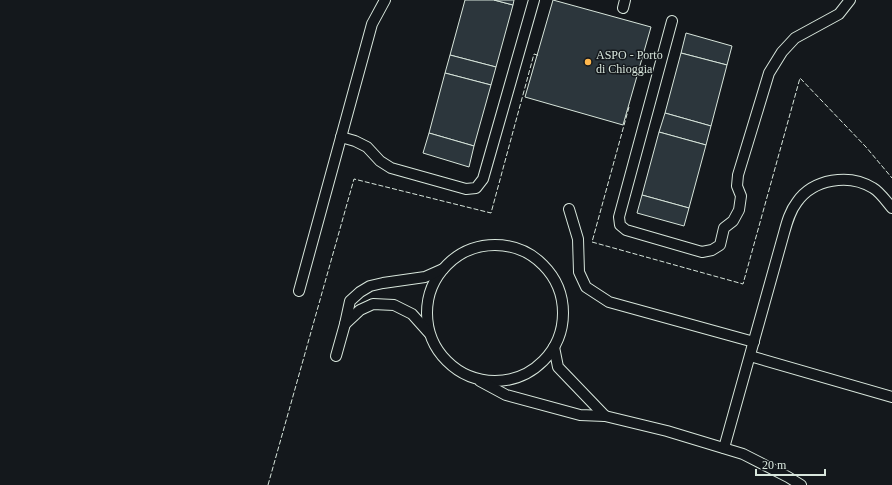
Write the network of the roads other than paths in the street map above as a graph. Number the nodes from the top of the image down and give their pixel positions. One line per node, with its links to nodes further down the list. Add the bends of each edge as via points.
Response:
1 (385, 0): 5 (lane, via 372,24)
2 (534, 0): 5 (lane, via 483,179 476,188 466,189 391,168 367,147)
3 (850, 0): 4 (lane, via 839,14 795,38 782,52 769,73 738,175 737,186 741,196 739,210 733,221 724,228 720,245 702,252 626,230 620,225 618,217)
4 (672, 21)
5 (341, 137): 9 (lane)
6 (892, 208): 12 (lane, via 873,188 861,182 835,180 808,190 797,201 790,214)
7 (569, 209): 12 (lane, via 578,238 579,272 586,288 609,302)
8 (444, 269): 10 (lane, via 425,277 370,286 350,301); 11 (lane, via 430,294 428,322); 13 (lane, via 454,259 480,247 509,247 535,258 554,279 563,307 560,334)
9 (299, 291)
10 (345, 324): 11 (lane, via 360,310 373,304 394,305 412,314); 14 (lane)
11 (431, 336): 16 (lane, via 446,360)
12 (754, 342): 15 (lane)
13 (554, 347): 16 (lane, via 536,368 524,375 497,381); 18 (lane, via 558,367)
14 (336, 356)
15 (750, 356): 17 (lane); 19 (lane)
16 (470, 376): 18 (lane, via 506,395 580,416)
17 (892, 396)
18 (605, 416): 19 (lane)
19 (724, 448): 20 (lane, via 743,454)
20 (801, 485)

